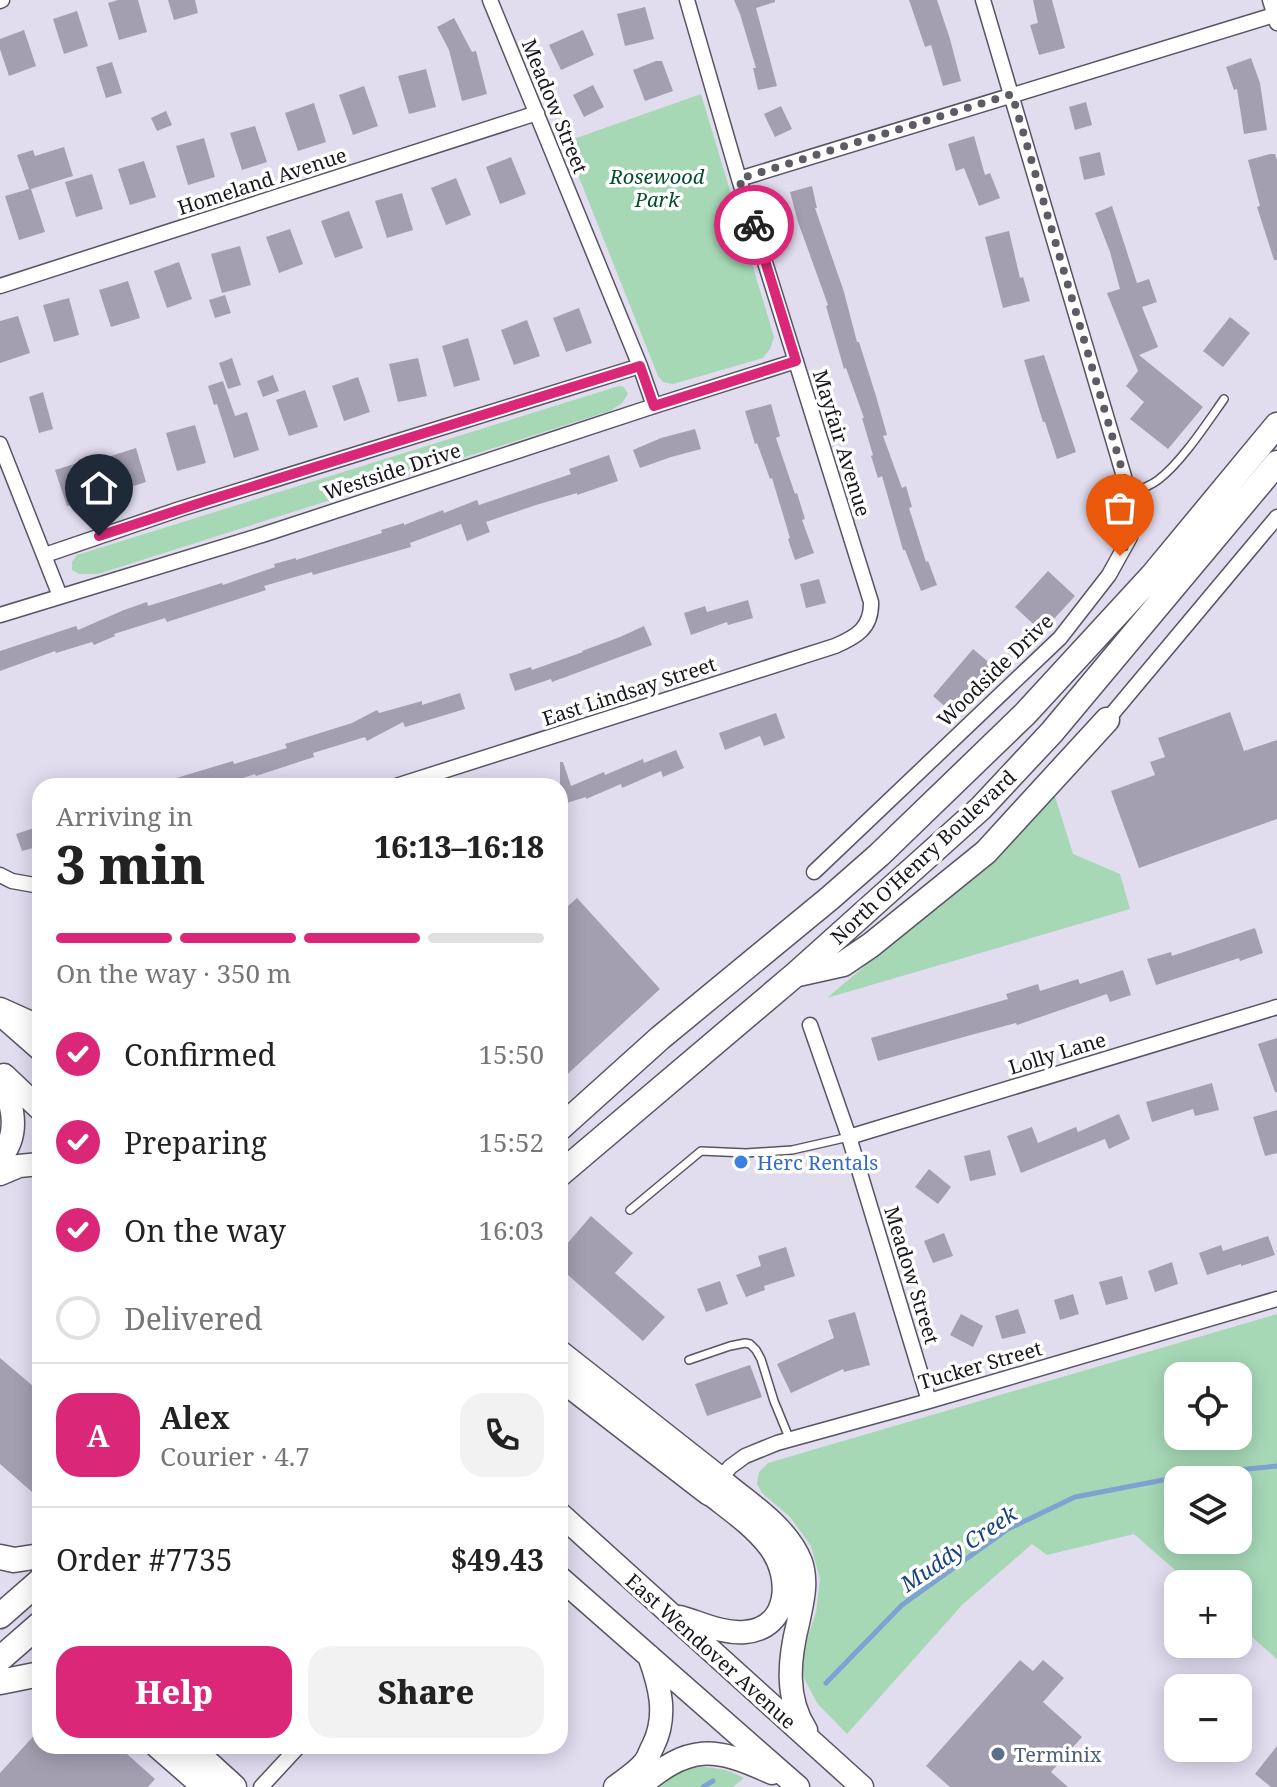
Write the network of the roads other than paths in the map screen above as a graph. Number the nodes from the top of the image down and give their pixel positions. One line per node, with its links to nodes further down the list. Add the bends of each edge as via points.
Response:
1 (490, 0): 6 (street, Meadow Street)
2 (687, 0): 7 (street, Mayfair Avenue)
3 (983, 0): 5 (street, Woodside Drive)
4 (1274, 13): 5 (street)
5 (1012, 94): 7 (street); 16 (street, Woodside Drive)
6 (537, 113): 8 (street, Homeland Avenue); 10 (street, Meadow Street)
7 (739, 179): 9 (street, Mayfair Avenue)
8 (0, 286)
9 (796, 361): 12 (street, Westside Drive); 21 (street, Mayfair Avenue, via 871,602)
10 (640, 366): 12 (street, Meadow Street); 18 (street, Westside Drive)
11 (1224, 399): 16 (lane, via 1165,474)
12 (654, 406): 19 (street, Westside Drive)
13 (1277, 425): 35 (highway, North O'Henry Boulevard, via 1152,576 1025,714 879,855)
14 (0, 444): 18 (street)
15 (1277, 463): 27 (highway, North O'Henry Boulevard, via 1052,732 981,808)
16 (1129, 494): 24 (street, Woodside Drive, via 1130,537 1109,575 1060,638)
17 (1277, 517): 22 (street)
18 (45, 555): 19 (street)
19 (60, 596): 20 (street, Westside Drive)
20 (0, 615)
21 (868, 623): 23 (street, East Lindsay Street, via 835,646)
22 (1107, 720): 27 (highway, via 986,852 843,964)
23 (421, 778)
24 (814, 872)
25 (0, 875): 26 (street)
26 (32, 885)
27 (796, 974): 37 (highway, North O'Henry Boulevard)
28 (1277, 1007): 36 (street, Lolly Lane)
29 (0, 1012): 30 (highway); 32 (highway)
30 (32, 1025)
31 (810, 1025): 36 (street, Meadow Street)
32 (32, 1042)
33 (0, 1074): 34 (highway); 38 (highway, via 14,1123 8,1150)
34 (32, 1102)
35 (568, 1120)
36 (849, 1137): 43 (lane, via 792,1150 701,1151); 48 (street, Meadow Street)
37 (584, 1153): 40 (highway, North O'Henry Boulevard); 42 (highway)
38 (0, 1158)
39 (32, 1165): 41 (highway)
40 (568, 1167)
41 (0, 1174)
42 (568, 1179)
43 (630, 1210)
44 (1277, 1299): 48 (street, Tucker Street)
45 (568, 1360): 50 (highway)
46 (689, 1360): 49 (lane, via 750,1344 761,1359)
47 (568, 1384): 50 (highway)
48 (929, 1401): 49 (street, Tucker Street)
49 (790, 1440): 50 (street, Tucker Street, via 745,1456)
50 (715, 1486): 56 (highway, via 771,1547 784,1578 778,1613 771,1622 747,1632); 63 (highway, via 766,1517 801,1563 805,1592 791,1651 791,1688 797,1716)
51 (568, 1521): 56 (highway, East Wendover Avenue)
52 (0, 1557): 53 (highway)
53 (32, 1557)
54 (568, 1585): 59 (highway)
55 (32, 1588): 57 (highway)
56 (670, 1614): 63 (highway, East Wendover Avenue)
57 (0, 1616)
58 (32, 1631): 60 (highway)
59 (648, 1655): 67 (highway); 71 (highway, via 658,1682 662,1721 644,1763)
60 (0, 1659)
61 (32, 1676): 62 (highway)
62 (0, 1682)
63 (813, 1741): 73 (highway, East Wendover Avenue)
64 (167, 1754): 68 (highway)
65 (198, 1754): 69 (highway)
66 (292, 1754): 70 (street)
67 (795, 1784): 72 (highway, via 741,1758 698,1753 679,1759)
68 (205, 1787)
69 (234, 1787)
70 (261, 1787)
71 (615, 1787)
72 (639, 1787)
73 (862, 1787)

